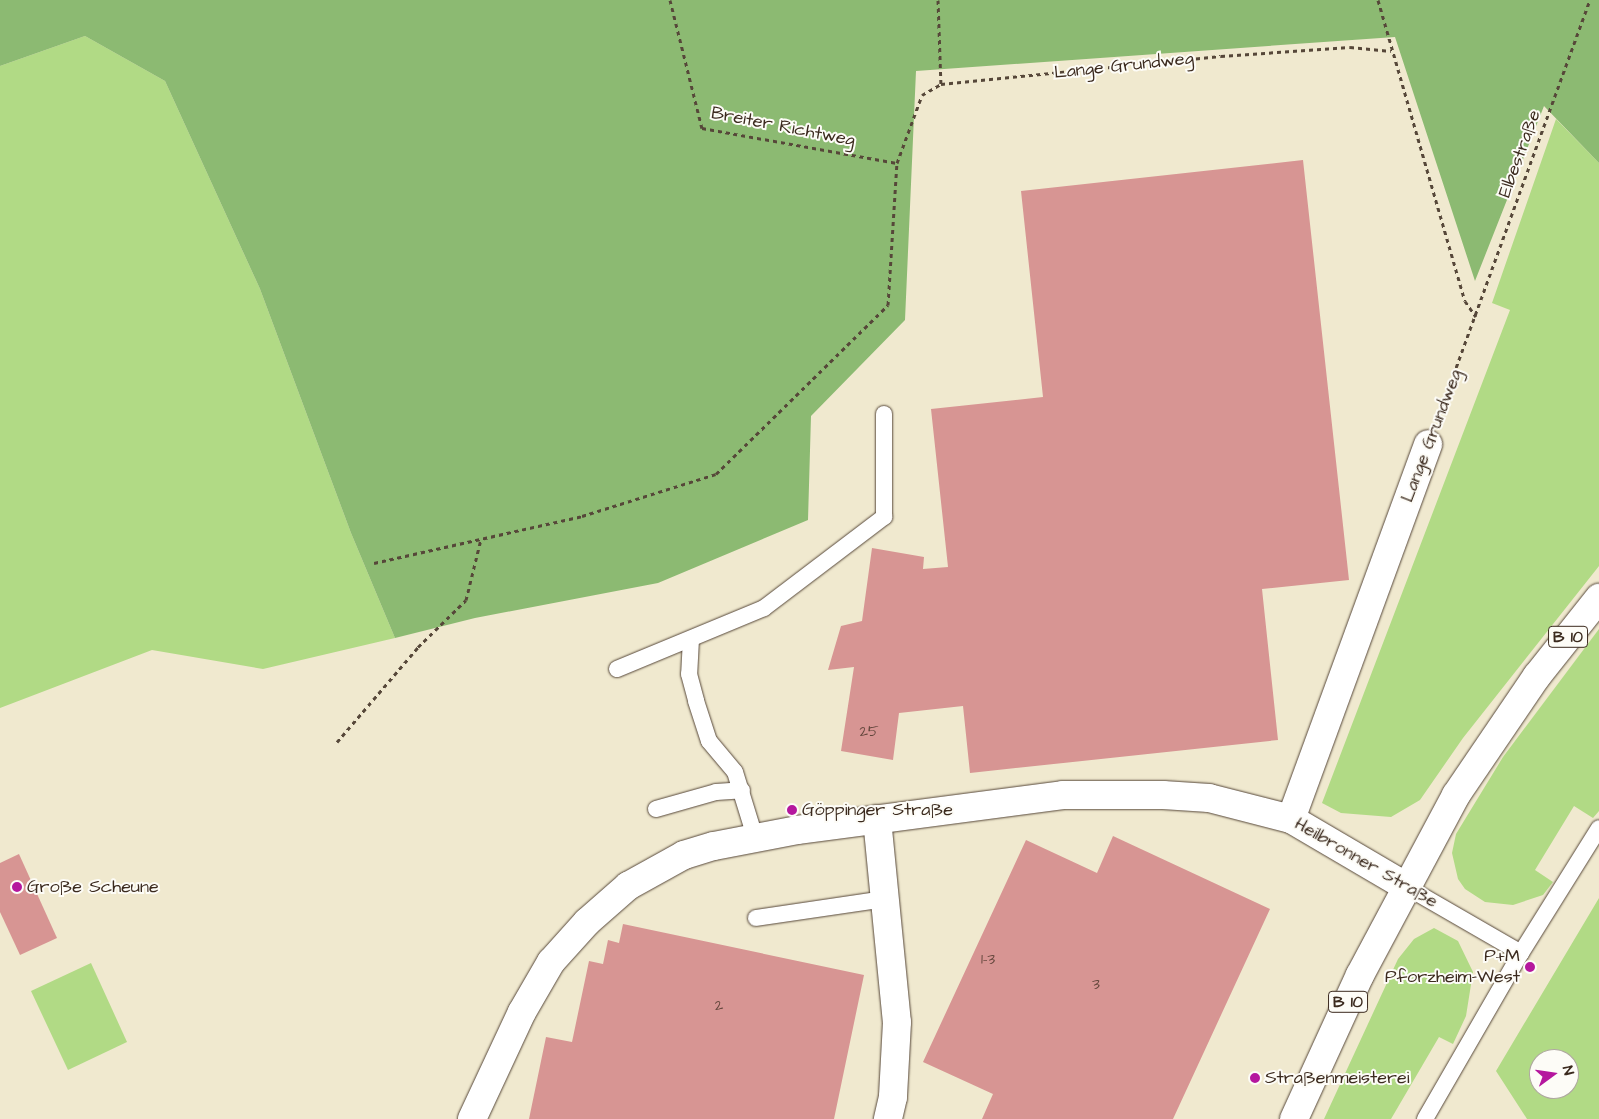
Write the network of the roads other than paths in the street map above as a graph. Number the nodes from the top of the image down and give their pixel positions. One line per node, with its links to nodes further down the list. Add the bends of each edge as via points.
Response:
1 (884, 414): 4 (lane, via 884,517 764,608)
2 (1428, 444): 9 (street, Lange Grundweg, via 1413,493)
3 (1599, 598): 12 (street, B 10, via 1504,723 1456,795)
4 (691, 639): 5 (lane); 6 (lane, via 689,674 709,741 735,772)
5 (617, 669)
6 (742, 790): 7 (lane, via 716,792); 11 (lane)
7 (656, 809)
8 (877, 819): 9 (street, Heilbronner Straße, via 1063,795 1116,794 1208,798); 11 (street, Heilbronner Straße); 13 (street)
9 (1291, 819): 12 (street, Heilbronner Straße)
10 (1599, 828): 15 (lane)
11 (755, 837): 16 (street, Heilbronner Straße, via 684,856 628,886 587,922 551,962 522,1012)
12 (1405, 886): 15 (lane, Heilbronner Straße); 18 (street, B 10)
13 (884, 898): 14 (lane); 17 (street, via 896,1022 893,1097)
14 (756, 918)
15 (1521, 953): 19 (lane)
16 (472, 1119)
17 (888, 1119)
18 (1294, 1119)
19 (1425, 1119)

